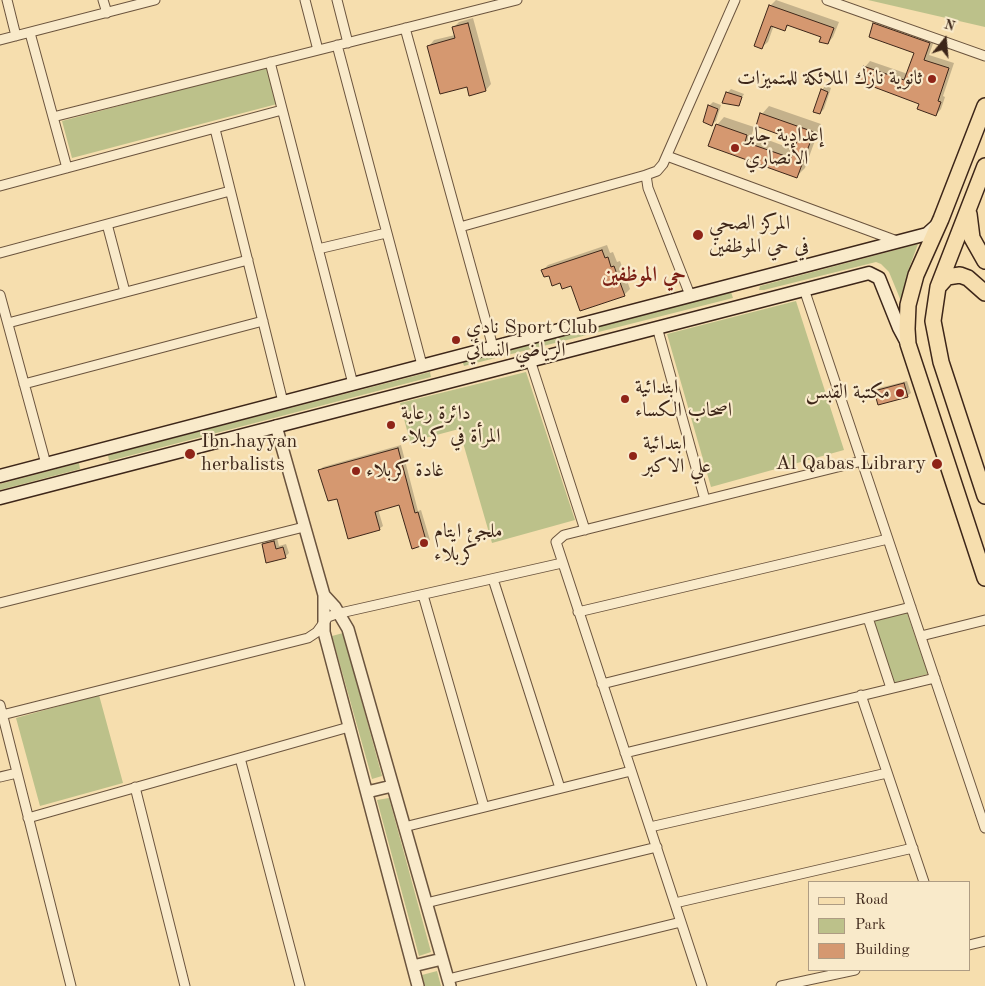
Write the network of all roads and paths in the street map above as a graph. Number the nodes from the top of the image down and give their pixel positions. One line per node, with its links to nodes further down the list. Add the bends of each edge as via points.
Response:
1 (7, 0): 12 (street)
2 (103, 0): 9 (street)
3 (156, 0): 9 (street)
4 (305, 0): 16 (street)
5 (337, 0): 14 (street)
6 (517, 0): 10 (street)
7 (734, 0): 23 (street)
8 (827, 0): 17 (street)
9 (107, 13): 11 (street)
10 (405, 28): 14 (street); 32 (street)
11 (30, 32): 12 (street); 21 (street)
12 (16, 36): 13 (street)
13 (0, 40)
14 (348, 43): 15 (street)
15 (336, 45): 16 (street); 33 (street)
16 (318, 50): 18 (street)
17 (985, 56)
18 (270, 62): 20 (street); 21 (street)
19 (985, 106): 30 (main road)
20 (282, 110): 22 (street); 35 (street)
21 (53, 117): 25 (street)
22 (215, 129): 25 (street); 28 (street)
23 (667, 156): 26 (street, via 656,171); 34 (street)
24 (985, 166): 29 (main road)
25 (67, 168): 27 (street)
26 (646, 175): 32 (street); 46 (street, via 648,188)
27 (0, 186)
28 (230, 191): 31 (street); 37 (street)
29 (971, 204): 38 (main road, via 972,238); 41 (main road)
30 (940, 220): 34 (main road, via 929,233); 52 (main road, via 911,290)
31 (108, 224): 36 (street); 43 (street)
32 (460, 226): 53 (street)
33 (386, 233): 35 (street); 56 (street)
34 (898, 241): 39 (main road)
35 (318, 249): 59 (street)
36 (0, 254)
37 (248, 260): 43 (street); 49 (street)
38 (985, 261)
39 (757, 278): 40 (main road); 47 (main road, via 756,292)
40 (734, 284): 46 (main road); 48 (main road, via 742,291)
41 (938, 287): 44 (main road, via 947,277 960,275); 62 (main road, via 933,329)
42 (804, 289): 47 (main road); 52 (main road, via 869,273 876,275); 69 (street)
43 (125, 292): 50 (street)
44 (985, 293)
45 (0, 295): 50 (street)
46 (690, 295): 53 (main road)
47 (763, 299): 48 (main road)
48 (740, 305): 51 (main road)
49 (263, 322): 58 (street); 61 (street)
50 (8, 323): 58 (street)
51 (657, 327): 55 (main road); 76 (street)
52 (908, 344): 63 (main road)
53 (493, 347): 54 (main road)
54 (456, 357): 56 (main road); 57 (main road, via 452,366)
55 (530, 360): 57 (main road); 78 (street)
56 (425, 365): 59 (main road); 60 (main road, via 437,370)
57 (459, 378): 60 (main road)
58 (24, 384): 70 (street)
59 (352, 384): 61 (main road)
60 (436, 384): 65 (main road)
61 (283, 402): 67 (main road)
62 (954, 402): 63 (main road, via 945,410); 64 (main road)
63 (928, 405): 66 (main road)
64 (960, 422): 66 (main road, via 948,421); 74 (main road)
65 (276, 426): 71 (main road); 77 (street)
66 (938, 435): 81 (main road)
67 (103, 449): 68 (main road); 71 (main road, via 102,462)
68 (79, 455): 70 (main road); 73 (main road, via 87,467)
69 (862, 461): 76 (street); 79 (street)
70 (46, 464): 72 (main road)
71 (109, 469): 73 (main road)
72 (0, 476)
73 (84, 476): 75 (main road)
74 (985, 496)
75 (0, 498)
76 (705, 500): 78 (street)
77 (304, 527): 84 (street); 85 (street)
78 (585, 530): 80 (street, via 557,539)
79 (888, 539): 86 (street); 87 (street)
80 (562, 563): 82 (street); 87 (street)
81 (985, 578)
82 (493, 579): 83 (street); 108 (street)
83 (423, 595): 88 (street); 110 (street)
84 (324, 596): 88 (street); 91 (street)
85 (0, 603)
86 (911, 607): 89 (street); 92 (street)
87 (578, 612): 94 (street)
88 (340, 613): 91 (street, via 328,617); 106 (street, via 348,629)
89 (868, 618): 94 (street); 95 (street)
90 (985, 620): 92 (street)
91 (323, 623): 98 (street, via 308,638); 99 (street)
92 (921, 636): 93 (street)
93 (935, 678): 95 (street); 114 (street)
94 (602, 684): 100 (street)
95 (891, 688): 96 (street)
96 (861, 695): 100 (street); 103 (street)
97 (0, 705): 98 (street)
98 (2, 715): 104 (street)
99 (350, 727): 101 (street); 109 (street)
100 (625, 753): 102 (street)
101 (240, 758): 107 (street); 130 (street)
102 (631, 771): 108 (street); 113 (street)
103 (887, 772): 113 (street); 116 (street)
104 (17, 773): 105 (street); 111 (street)
105 (0, 777)
106 (392, 786): 109 (street); 112 (street)
107 (135, 788): 111 (street); 129 (street)
108 (560, 788): 110 (street)
109 (367, 792): 124 (street)
110 (484, 807): 112 (street)
111 (28, 818): 128 (street)
112 (404, 827): 118 (street)
113 (650, 827): 115 (street)
114 (985, 828)
115 (656, 847): 118 (street); 119 (street)
116 (913, 848): 117 (street); 119 (street)
117 (924, 881)
118 (426, 903): 123 (street)
119 (675, 903): 120 (street)
120 (681, 922): 126 (street); 132 (street)
121 (985, 941): 122 (street)
122 (970, 945)
123 (442, 959): 124 (street); 126 (street)
124 (413, 966): 131 (street)
125 (851, 971): 127 (street)
126 (449, 983)
127 (803, 984): 133 (street)
128 (71, 986)
129 (185, 986)
130 (300, 986)
131 (418, 986)
132 (702, 986)
133 (781, 986)

